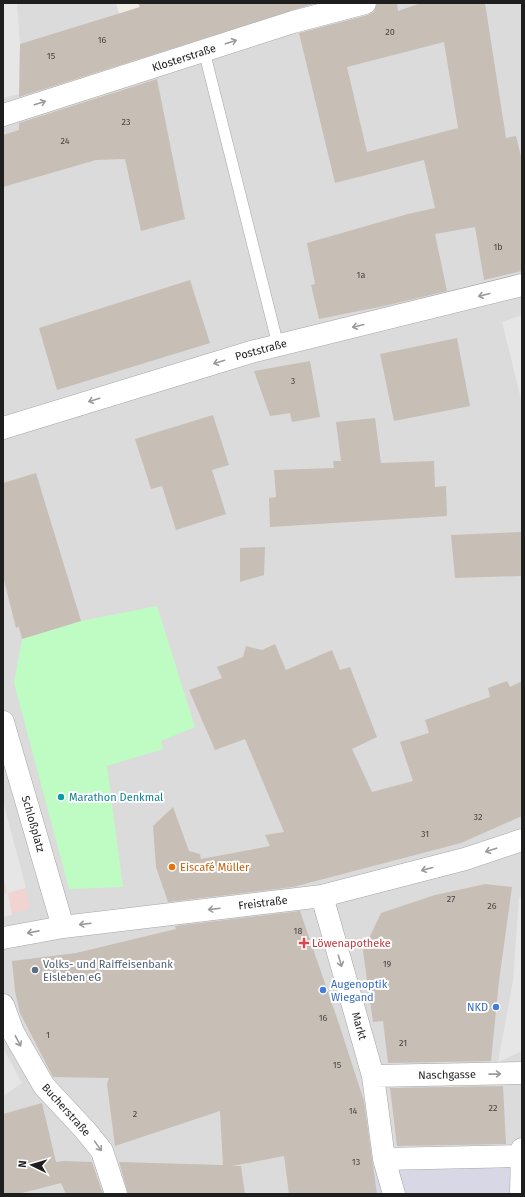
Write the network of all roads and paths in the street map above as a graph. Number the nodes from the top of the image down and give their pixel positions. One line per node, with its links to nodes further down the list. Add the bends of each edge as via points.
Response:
1 (365, 3): 2 (street, Klosterstraße, one-way to 1, via 293,22)
2 (204, 51): 3 (street, Klosterstraße, one-way to 2); 5 (lane)
3 (3, 115)
4 (522, 285): 5 (street, Poststraße, one-way to 5)
5 (278, 345): 6 (street, Poststraße, one-way to 6)
6 (3, 428)
7 (3, 722): 10 (street, Schloßplatz)
8 (521, 841): 9 (street, Freistraße, one-way to 9, via 465,859)
9 (322, 896): 10 (street, Freistraße, one-way to 10); 14 (street, Markt, one-way to 14)
10 (63, 927): 11 (street, Freistraße, one-way to 11)
11 (3, 938)
12 (3, 1005): 17 (street, Bucherstraße, one-way to 17, via 15,1036 41,1082 102,1151)
13 (522, 1073): 14 (street, Naschgasse, one-way to 13)
14 (372, 1076): 16 (street, Markt)
15 (522, 1153): 16 (street); 19 (street)
16 (384, 1158): 18 (street, Markt)
17 (116, 1194)
18 (394, 1194)
19 (521, 1194)

